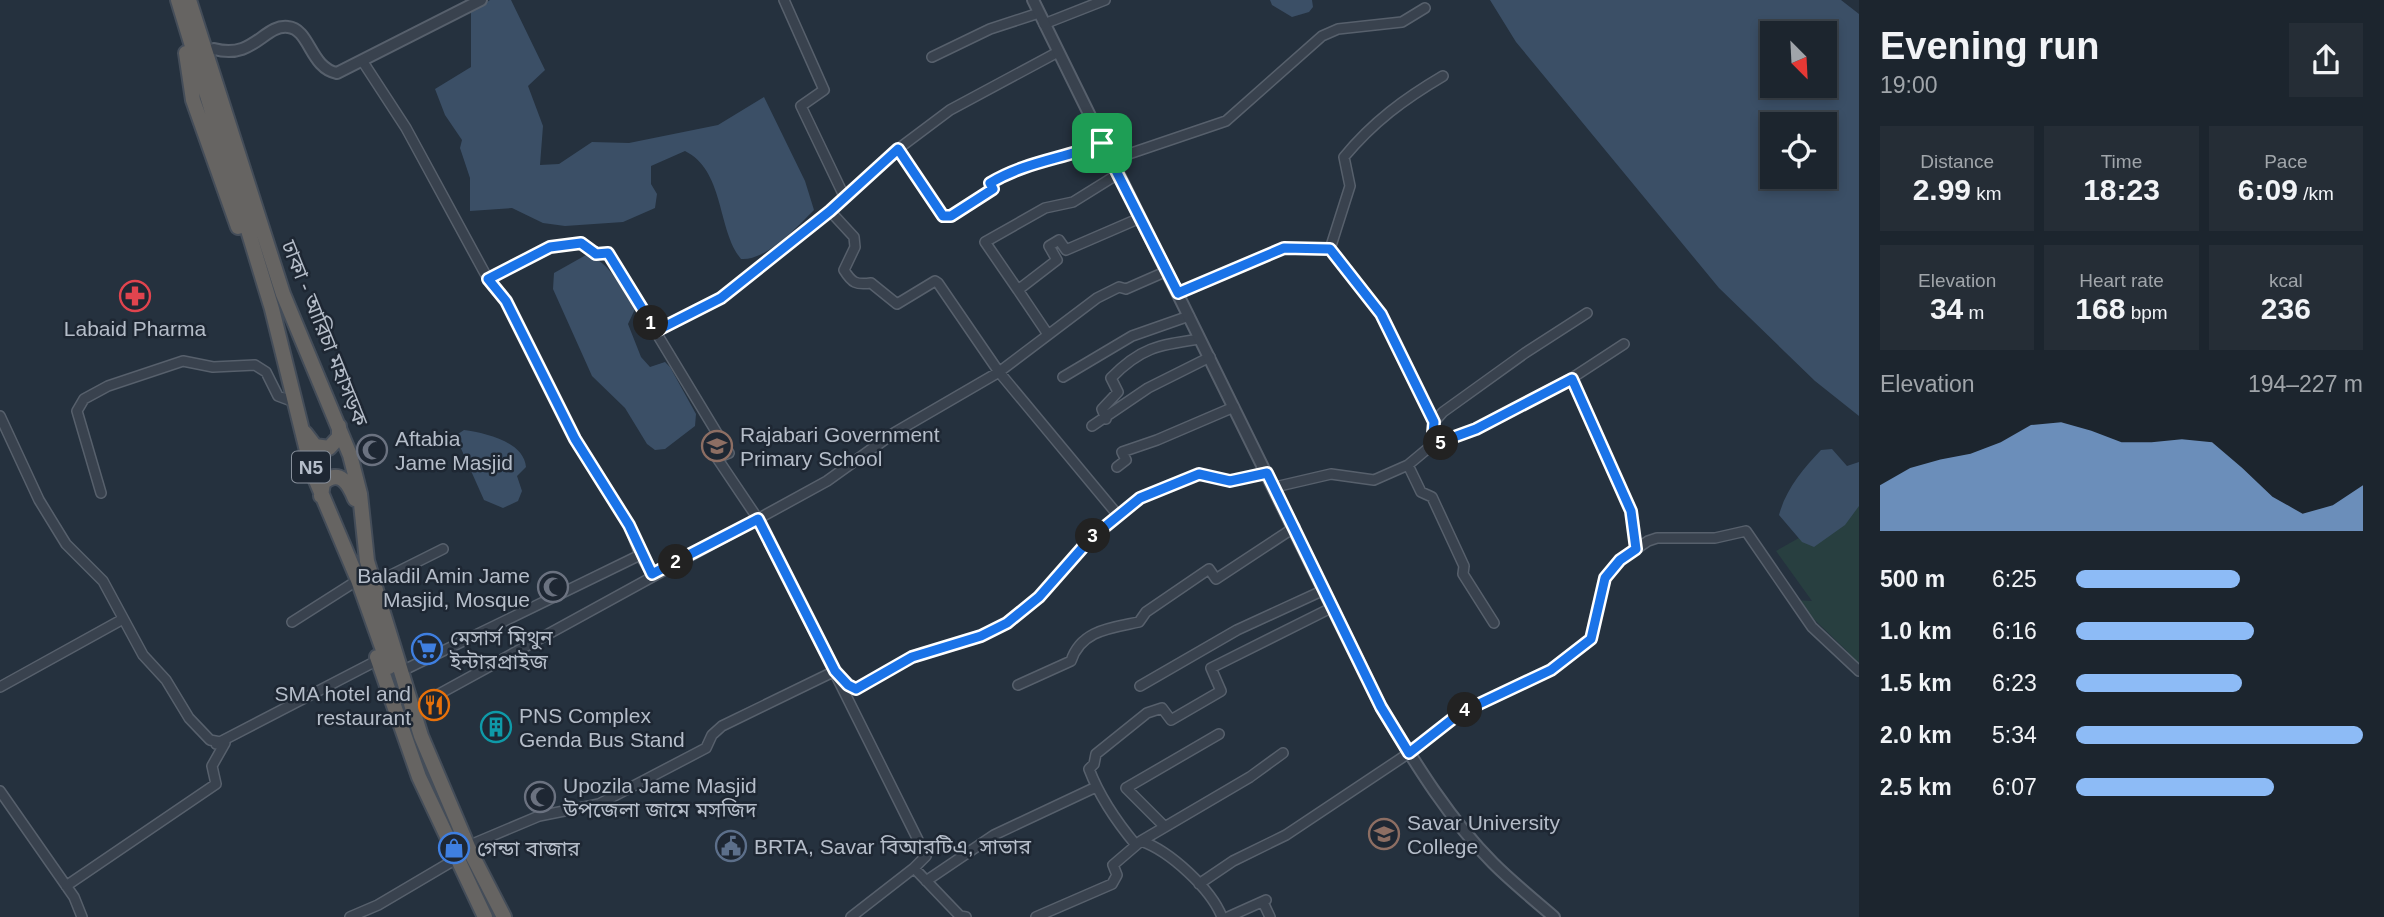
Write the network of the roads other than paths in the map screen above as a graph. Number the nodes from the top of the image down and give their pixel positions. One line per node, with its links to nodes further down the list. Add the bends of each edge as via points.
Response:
1 (169, 0): 30 (highway, via 188,61 193,100 258,285)
2 (178, 0): 30 (highway, ঢাকা - আরিচা মহাসড়ক / N5)
3 (189, 0): 29 (highway, ঢাকা - আরিচা মহাসড়ক / N5)
4 (199, 0): 12 (highway)
5 (481, 0): 15 (street)
6 (784, 0): 21 (street, via 824,90 801,106)
7 (1033, 0): 10 (street)
8 (1105, 0): 11 (street)
9 (1425, 8): 19 (street, via 1402,22 1338,29 1322,36 1226,121)
10 (1039, 13): 11 (street); 14 (street, via 990,29)
11 (1044, 24): 13 (street)
12 (214, 49): 15 (street, via 237,52 285,26 300,33 326,70 337,73); 29 (highway, via 280,261)
13 (1058, 52): 17 (street); 18 (street, via 950,110)
14 (932, 57)
15 (363, 62): 26 (street, via 411,138)
16 (1443, 76): 24 (street, via 1369,127 1344,157 1350,186)
17 (1102, 143): 18 (street, via 1014,169 951,216 943,216); 19 (street)
18 (898, 149): 21 (street)
19 (1111, 160): 20 (street)
20 (1118, 174): 23 (street); 27 (street, via 1073,202 1045,208 985,242)
21 (844, 197): 22 (street)
22 (830, 211): 33 (street, via 721,298); 38 (street, via 854,237 855,247 844,270 850,281 871,283 897,304 938,283)
23 (1140, 218): 25 (street); 27 (street, via 1066,250 1059,240 1049,246 1057,260)
24 (1330, 249): 28 (street, via 1284,248); 45 (street, via 1381,314)
25 (1167, 271): 28 (street); 34 (street, via 1126,289 1119,287)
26 (488, 279): 33 (street, via 550,247 581,243 596,254 608,253); 62 (street, via 506,301 575,439 629,525)
27 (1018, 290): 34 (street)
28 (1178, 293): 32 (street)
29 (283, 295): 46 (highway, ঢাকা - আরিচা মহাসড়ক / N5)
30 (272, 309): 41 (highway, ঢাকা - আরিচা মহাসড়ক / N5)
31 (1587, 313): 45 (street)
32 (1189, 316): 35 (street); 39 (street, via 1132,336)
33 (656, 331): 57 (street, via 729,453 717,458)
34 (1047, 333): 38 (street)
35 (1200, 339): 37 (street); 44 (street, via 1153,346 1124,365 1111,379 1118,392 1102,409)
36 (1624, 344): 40 (street)
37 (1210, 357): 42 (street); 44 (street, via 1148,388)
38 (999, 372): 56 (street); 57 (street)
39 (1063, 377)
40 (1572, 379): 49 (street, via 1476,429); 61 (street, via 1631,511)
41 (294, 402): 48 (highway, ঢাকা - আরিচা মহাসড়ক / N5); 54 (street, via 278,396 266,372 255,365 213,367 183,361 108,386 84,399 77,411)
42 (1234, 407): 51 (street, via 1133,446 1122,452 1126,460); 52 (street)
43 (0, 416): 70 (street, via 39,500 60,533 103,581)
44 (1106, 419): 47 (street)
45 (1434, 422): 49 (street)
46 (339, 425): 48 (highway, via 335,444 322,449); 58 (highway, ঢাকা - আরিচা মহাসড়ক / N5, via 356,475)
47 (1092, 426)
48 (301, 427): 55 (highway, ঢাকা - আরিচা মহাসড়ক / N5)
49 (1432, 445): 50 (street)
50 (1408, 465): 53 (street, via 1374,480 1331,474); 72 (street, via 1421,492 1432,497 1464,566 1463,574)
51 (1118, 467)
52 (1267, 473): 53 (street); 56 (street, via 1230,481 1199,474 1140,498)
53 (1275, 487): 59 (street)
54 (101, 493)
55 (321, 498): 58 (highway, via 321,488 329,478 343,478); 64 (highway, ঢাকা - আরিচা মহাসড়ক / N5)
56 (1117, 514): 75 (street, via 1039,597 1007,623 912,657 856,689)
57 (758, 519): 63 (street); 75 (street)
58 (361, 521): 65 (highway, ঢাকা - আরিচা মহাসড়ক / N5)
59 (1294, 527): 66 (street); 77 (street, via 1216,579 1209,569 1146,612 1139,622 1099,630 1075,650 1071,661)
60 (443, 549): 65 (street)
61 (1636, 549): 76 (street, via 1657,538 1715,538 1746,531 1812,627); 84 (street, via 1605,578 1591,639 1551,670 1460,713)
62 (640, 555): 63 (street); 74 (street)
63 (652, 574): 80 (street)
64 (358, 580): 67 (highway, ঢাকা - আরিচা মহাসড়ক / N5); 71 (street)
65 (373, 584): 69 (highway, ঢাকা - আরিচা মহাসড়ক / N5)
66 (1324, 590): 68 (street); 78 (street, via 1228,635)
67 (364, 598): 73 (highway); 98 (highway, ঢাকা - আরিচা মহাসড়ক / N5, via 432,785)
68 (1333, 607): 84 (street, via 1381,707); 85 (street, via 1211,668 1221,691 1171,720 1162,708 1147,713 1116,735 1096,754 1089,769)
69 (384, 617): 74 (highway); 99 (highway, ঢাকা - আরিচা মহাসড়ক / N5, via 425,747)
70 (123, 619): 79 (street); 82 (street, via 189,718 210,740)
71 (292, 622)
72 (1494, 623)
73 (378, 660): 82 (street, via 216,744); 90 (highway, via 414,766)
74 (406, 669): 80 (highway)
75 (835, 671): 88 (street, via 722,726 706,748 599,804 539,816); 91 (street, via 926,856)
76 (1859, 671)
77 (1018, 685)
78 (1140, 686)
79 (0, 687)
80 (419, 705): 88 (highway)
81 (1219, 734): 87 (street, via 1126,788)
82 (225, 743): 94 (street, via 212,766 216,784)
83 (1283, 753): 87 (street, via 1214,800)
84 (1409, 753): 93 (street, via 1286,835); 107 (street, via 1493,863)
85 (1096, 787): 89 (street, via 1108,810); 92 (street, via 993,835)
86 (0, 791): 94 (street)
87 (1164, 826): 89 (street)
88 (475, 843): 100 (highway)
89 (1139, 843): 93 (street, via 1155,846); 103 (street, via 1113,865 1117,875 1112,884)
90 (456, 859): 96 (street); 97 (highway)
91 (914, 869): 92 (street); 101 (street)
92 (926, 881): 102 (street)
93 (1199, 884): 104 (street)
94 (66, 886): 95 (street)
95 (82, 917)
96 (349, 917)
97 (485, 917)
98 (494, 917)
99 (504, 917)
100 (513, 917)
101 (851, 917)
102 (966, 917)
103 (1036, 917)
104 (1222, 917)
105 (1228, 917): 106 (street, via 1265,901)
106 (1270, 917)
107 (1553, 917)

